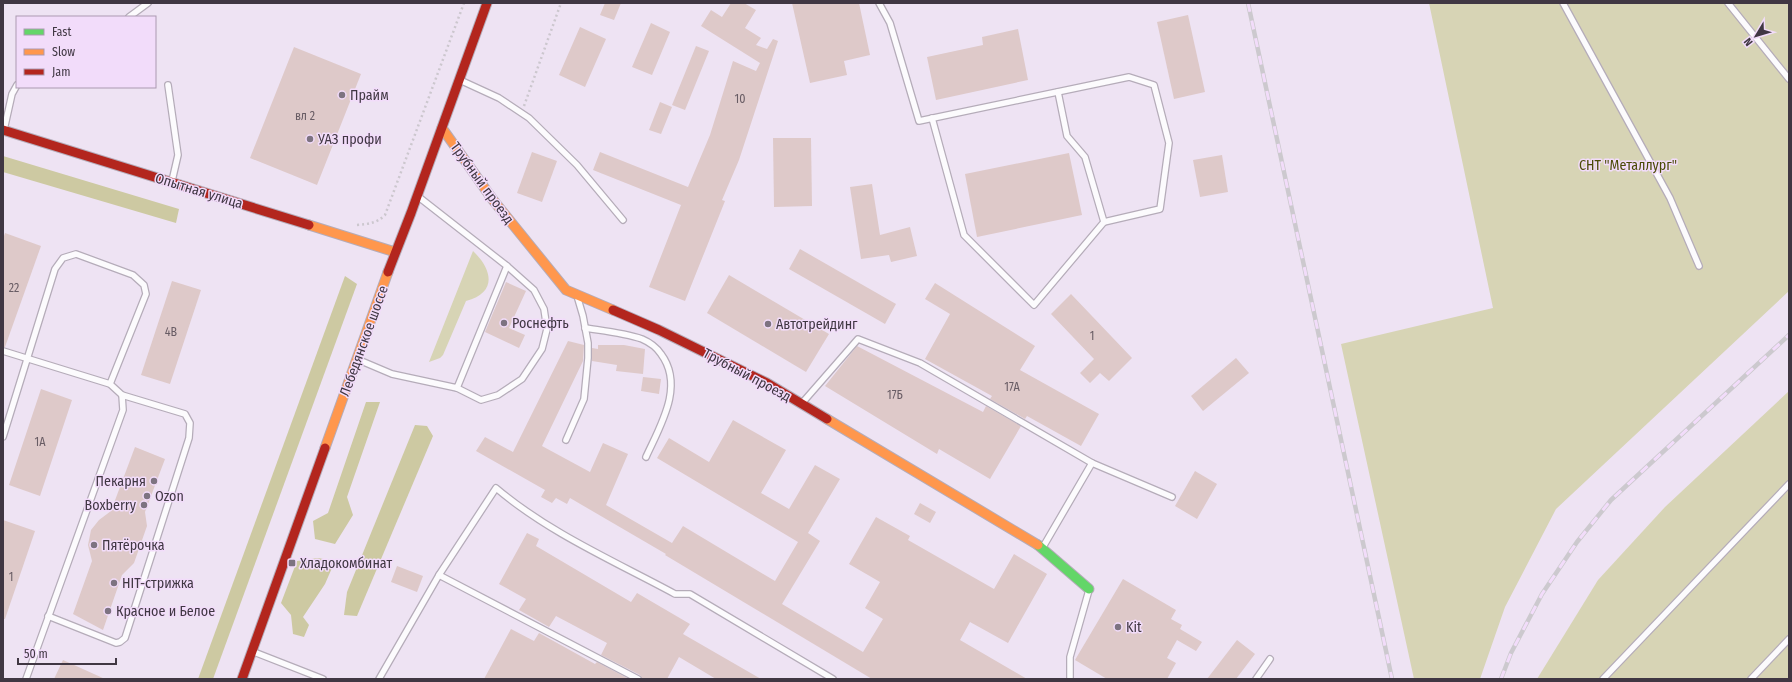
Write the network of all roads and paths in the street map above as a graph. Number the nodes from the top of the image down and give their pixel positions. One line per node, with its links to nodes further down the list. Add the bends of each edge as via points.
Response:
1 (148, 3): 8 (lane)
2 (464, 3): 22 (path, via 386,215 379,221)
3 (488, 3): 10 (street, Лебедянское шоссе)
4 (562, 3): 14 (path)
5 (879, 3): 15 (lane, via 890,23 919,121)
6 (1563, 3): 25 (lane, via 1670,198)
7 (1728, 3): 9 (lane)
8 (130, 16)
9 (1789, 79)
10 (460, 80): 14 (lane, via 499,98); 16 (street, Лебедянское шоссе)
11 (168, 85): 18 (lane, via 178,155)
12 (16, 87): 17 (lane)
13 (1058, 92): 15 (lane); 21 (lane, via 1068,136 1085,157); 21 (lane, via 1129,77 1154,85 1169,143 1160,209)
14 (521, 112): 20 (lane, via 577,165)
15 (932, 118): 21 (lane, via 964,235 1034,305)
16 (442, 128): 19 (street, Лебедянское шоссе); 26 (street, Трубный проезд, via 493,200 566,290)
17 (3, 130): 18 (street, Опытная улица)
18 (172, 182): 23 (street, Опытная улица)
19 (417, 196): 23 (street, Лебедянское шоссе); 24 (lane)
20 (623, 220)
21 (1104, 222)
22 (352, 225)
23 (395, 252): 30 (street, Лебедянское шоссе)
24 (506, 266): 32 (lane); 32 (lane, via 534,290 544,310 548,329 542,349 522,380 498,395 481,400)
25 (1699, 266)
26 (577, 294): 27 (lane); 34 (street, Трубный проезд, via 659,330 767,383)
27 (585, 328): 37 (lane, via 588,358 584,399); 38 (lane, via 643,340 658,349 668,362 672,385 668,408)
28 (3, 351): 29 (lane)
29 (28, 358): 31 (lane); 31 (lane, via 55,269 63,258 76,254 133,275 144,285 146,294); 35 (lane)
30 (357, 359): 32 (lane, via 392,374); 47 (street, Лебедянское шоссе)
31 (110, 384): 33 (lane)
32 (457, 388)
33 (122, 395): 45 (lane, via 123,410); 45 (lane, via 185,414 190,424 189,438 125,638 116,643)
34 (801, 404): 39 (lane, via 858,339 920,363); 42 (street, Трубный проезд)
35 (4, 426): 36 (lane)
36 (3, 437)
37 (566, 440)
38 (646, 457)
39 (1092, 463): 41 (lane); 42 (lane)
40 (1789, 484): 57 (lane)
41 (1172, 497)
42 (1042, 548): 44 (street, Трубный проезд)
43 (439, 575): 52 (lane); 53 (lane); 54 (lane, via 496,488 545,524 675,594 690,594)
44 (1089, 589): 55 (lane, via 1070,658)
45 (48, 616): 49 (lane)
46 (1789, 640): 58 (lane)
47 (251, 651): 50 (street, Лебедянское шоссе); 51 (lane)
48 (1270, 659): 56 (lane)
49 (26, 679)
50 (242, 679)
51 (323, 679)
52 (379, 679)
53 (638, 679)
54 (833, 679)
55 (1070, 679)
56 (1256, 679)
57 (1603, 679)
58 (1751, 679)

